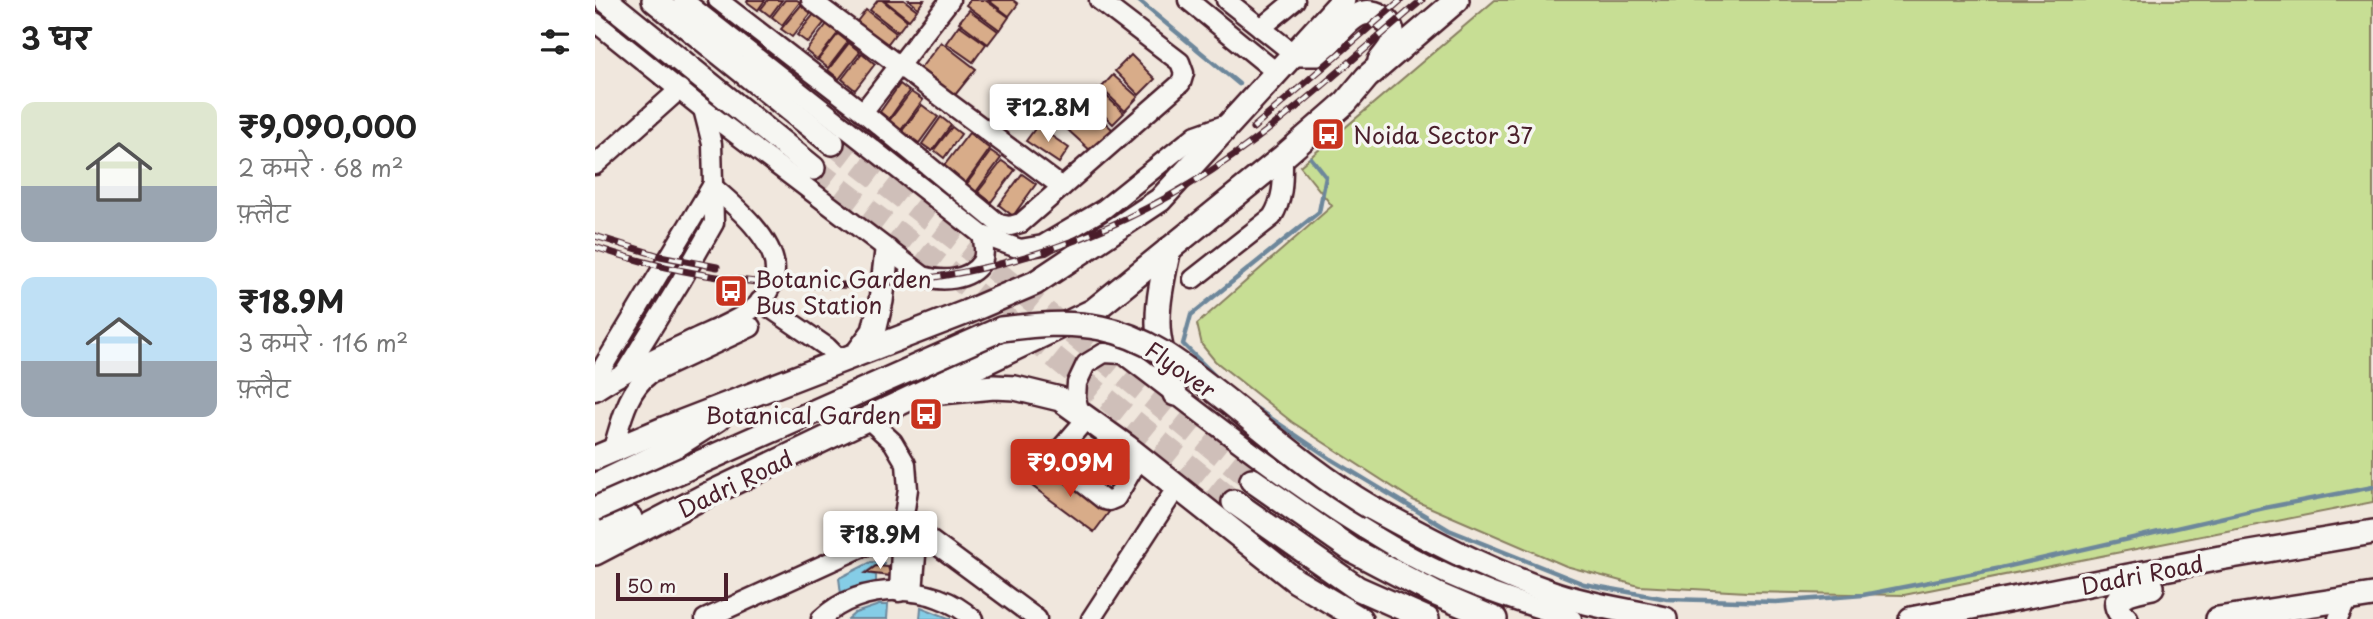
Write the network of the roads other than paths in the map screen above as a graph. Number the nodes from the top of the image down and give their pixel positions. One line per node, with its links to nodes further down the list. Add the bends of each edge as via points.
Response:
1 (605, 0): 26 (main road)
2 (654, 0): 23 (main road)
3 (683, 0): 29 (street)
4 (718, 0): 21 (street)
5 (811, 0): 16 (street)
6 (950, 0): 16 (street)
7 (1099, 0): 28 (street, via 1180,62 1184,72 1181,83)
8 (1188, 0): 17 (street)
9 (1226, 0): 14 (street)
10 (1295, 0): 14 (street)
11 (1343, 0): 15 (main road)
12 (1457, 0): 18 (main road)
13 (595, 22): 19 (street)
14 (1261, 29): 15 (street)
15 (1294, 54): 17 (main road); 18 (main road, via 1319,54 1358,15 1380,15 1390,26 1393,40)
16 (899, 66): 21 (street); 28 (street)
17 (1276, 72): 22 (main road)
18 (1367, 77): 24 (main road, via 1346,102)
19 (680, 89): 20 (street); 25 (street)
20 (703, 109): 27 (street, via 712,144); 31 (street)
21 (863, 112): 28 (street, via 999,224 1021,223)
22 (1230, 123): 29 (street, via 1196,135 1104,209 1043,245 1020,249); 35 (main road, via 1160,200 1035,282)
23 (832, 143)
24 (1283, 157): 30 (main road); 32 (street, via 1282,197 1272,217)
25 (595, 165)
26 (813, 168)
27 (712, 187): 33 (street, via 746,215 772,257 775,277); 36 (street, via 714,223); 37 (street)
28 (1062, 187)
29 (982, 235): 31 (street, via 981,263 947,281 923,276)
30 (1169, 249): 39 (main road, via 1158,321); 41 (main road, via 1079,320)
31 (887, 251): 35 (main road, via 874,331)
32 (1193, 279)
33 (760, 301): 35 (street); 36 (street, via 730,322)
34 (751, 327): 44 (street, via 638,382)
35 (849, 358): 40 (main road)
36 (625, 372): 38 (street)
37 (595, 380)
38 (595, 391)
39 (1175, 394): 42 (street, via 1123,354 1104,353 1086,364 1077,383 1076,398); 68 (street, via 1337,514 1414,559 1495,595)
40 (755, 395): 44 (main road); 47 (main road, via 669,450)
41 (915, 397): 42 (main road, via 961,388 1015,388 1060,399); 43 (main road, Dadri Road)
42 (1084, 416): 45 (main road); 45 (street, via 1056,454 1056,462 1104,500 1116,498)
43 (868, 419): 49 (main road, Dadri Road); 52 (street, via 893,442 906,464)
44 (603, 455)
45 (1140, 457): 48 (main road)
46 (1252, 480): 67 (main road, via 1352,550)
47 (595, 486)
48 (1177, 486): 64 (street); 65 (main road, via 1296,581)
49 (701, 498): 54 (main road, via 679,494); 55 (main road, Dadri Road)
50 (1234, 502): 66 (main road, via 1357,588)
51 (595, 509): 69 (main road, Flyover, bridge, via 1001,329 1046,323 1101,327 1138,338 1173,358 1335,486 1440,546 1553,593)
52 (910, 530): 57 (street); 61 (street); 63 (street)
53 (2373, 532): 56 (main road, Dadri Road)
54 (595, 534)
55 (595, 553)
56 (2220, 558): 70 (main road, Dadri Road); 71 (main road, via 2179,581 2126,592 2117,604)
57 (906, 592): 60 (street, via 852,599); 62 (street, via 949,602)
58 (2373, 595): 59 (main road)
59 (2342, 609): 72 (main road)
60 (830, 616)
61 (705, 619)
62 (973, 619)
63 (1037, 619)
64 (1091, 619)
65 (1360, 619)
66 (1427, 619)
67 (1495, 619)
68 (1572, 619)
69 (1665, 619)
70 (1911, 619)
71 (2126, 619)
72 (2218, 619)

